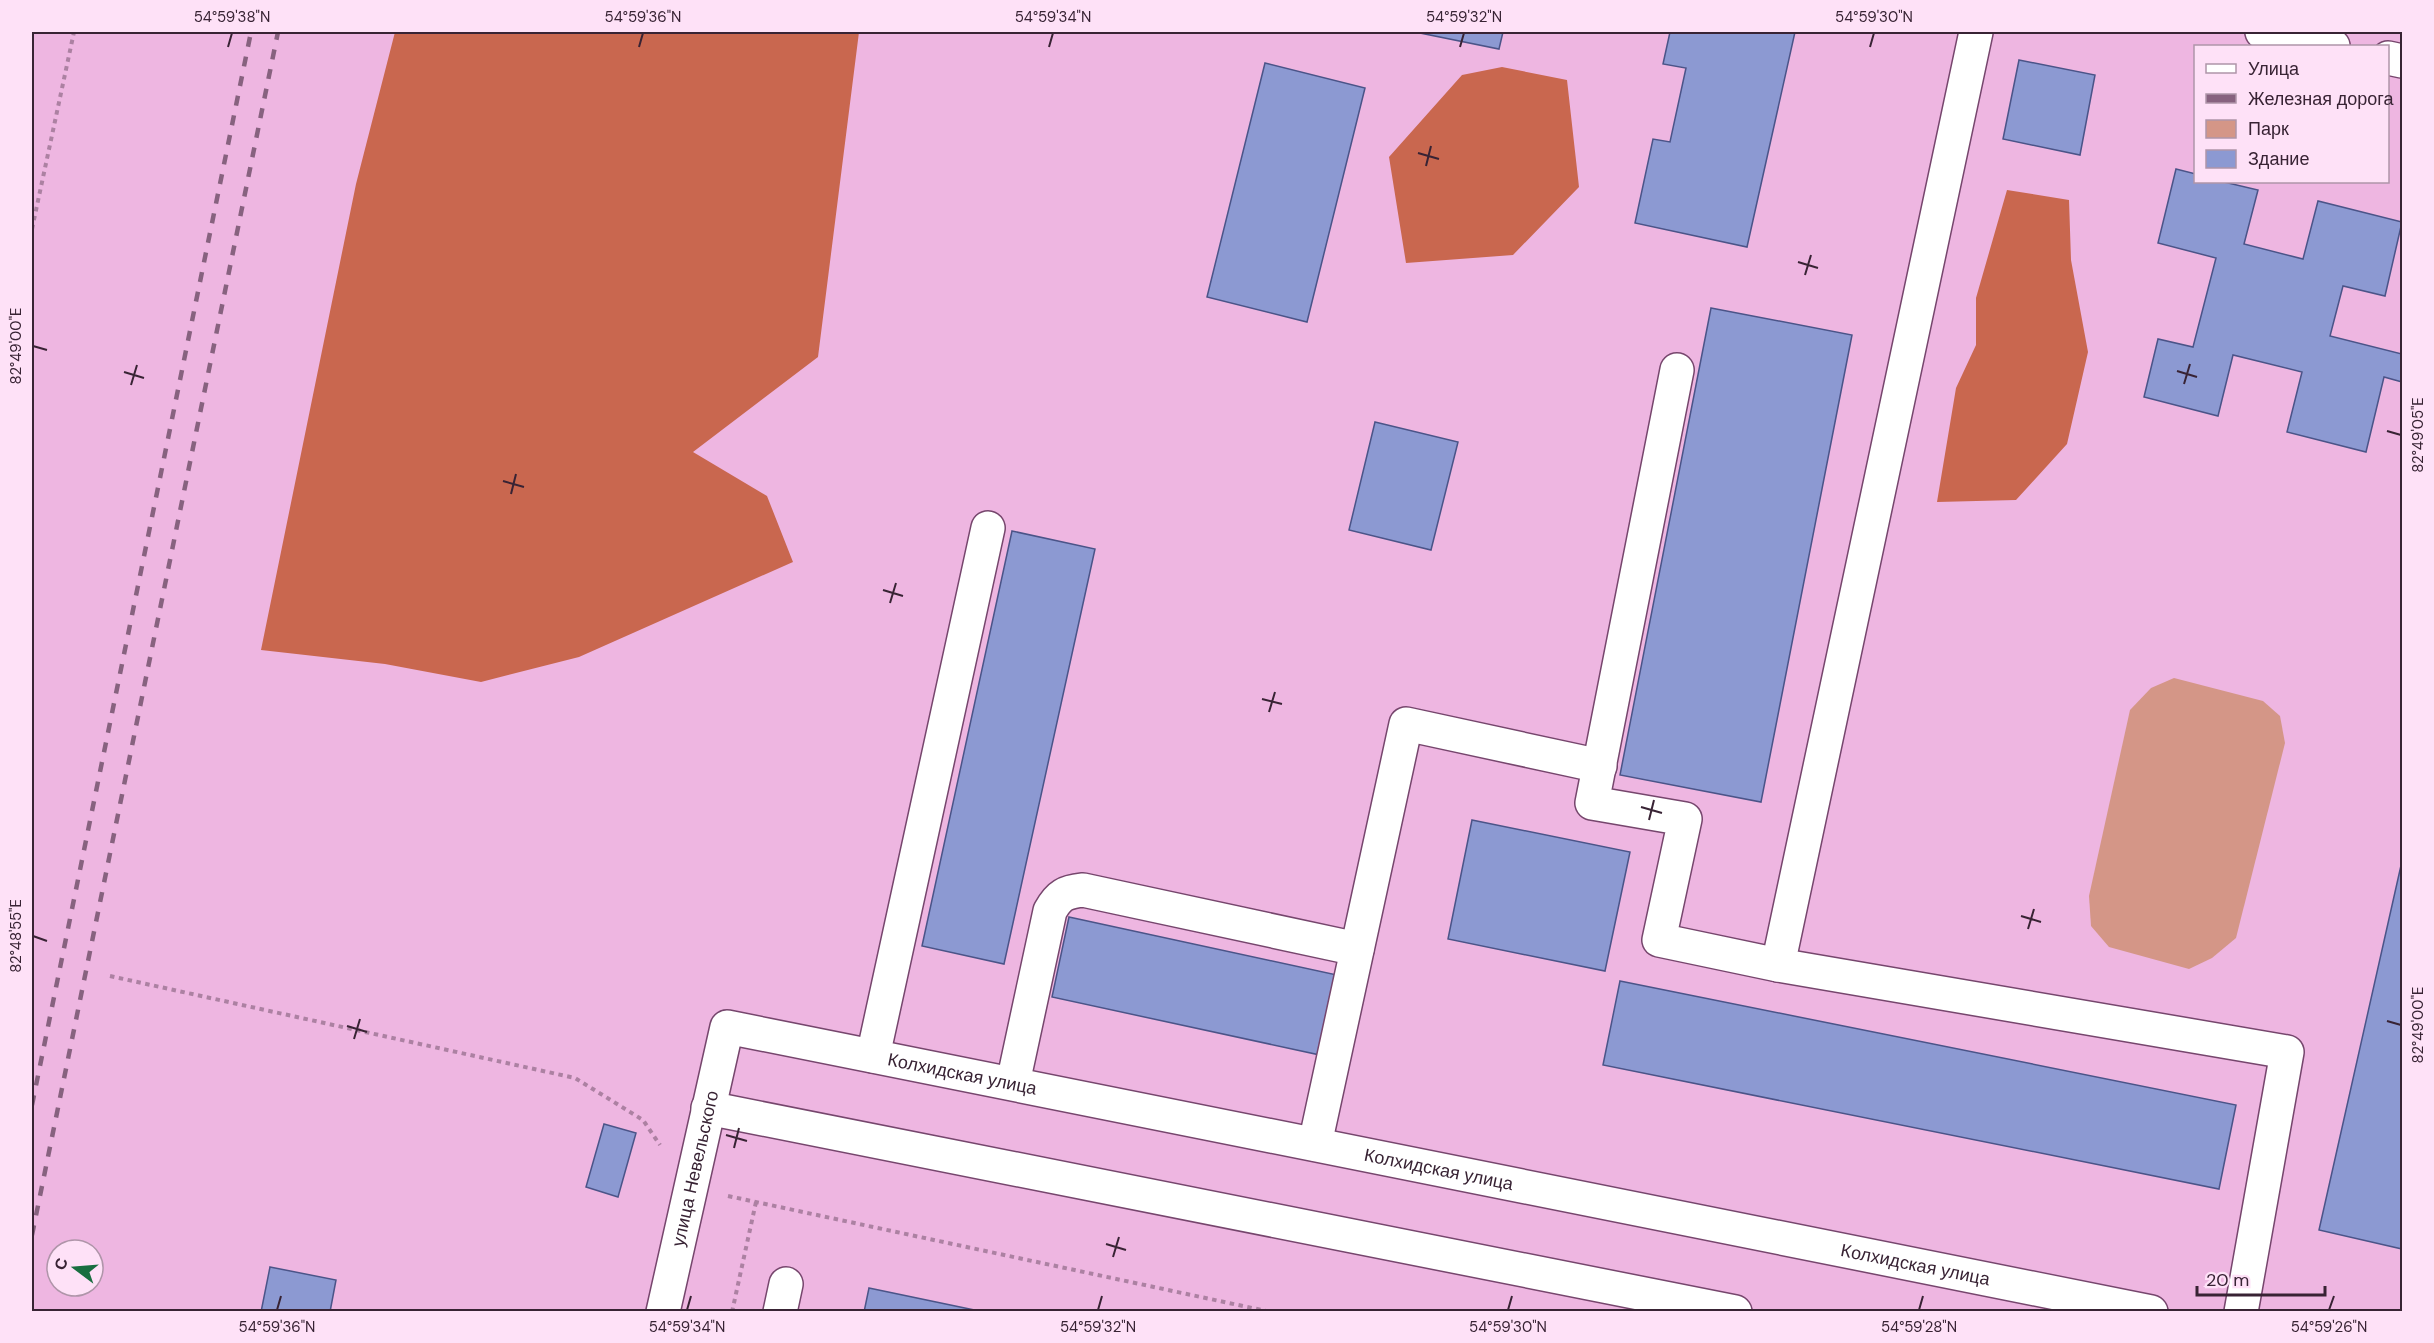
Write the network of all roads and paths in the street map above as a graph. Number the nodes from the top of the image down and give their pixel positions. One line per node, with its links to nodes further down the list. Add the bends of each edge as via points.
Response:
1 (74, 32): 5 (path)
2 (1976, 32): 10 (street)
3 (2262, 32): 4 (street)
4 (2328, 45)
5 (32, 229)
6 (1677, 370): 8 (street)
7 (987, 528): 12 (street)
8 (1600, 766): 9 (street, via 1406,724); 10 (street, via 1592,802 1685,819 1659,939)
9 (1357, 949): 13 (street, via 1083,890 1066,891 1050,911); 15 (street)
10 (1778, 964): 21 (street, via 2287,1052)
11 (727, 1026): 12 (street, Колхидская улица); 14 (street, улица Невельского)
12 (873, 1056): 13 (street, Колхидская улица)
13 (1013, 1083): 15 (street, Колхидская улица)
14 (708, 1108): 17 (street, улица Невельского); 19 (street)
15 (1315, 1144): 20 (street, Колхидская улица)
16 (756, 1202): 18 (path)
17 (663, 1311)
18 (732, 1311)
19 (1735, 1311)
20 (2151, 1311)
21 (2241, 1311)

